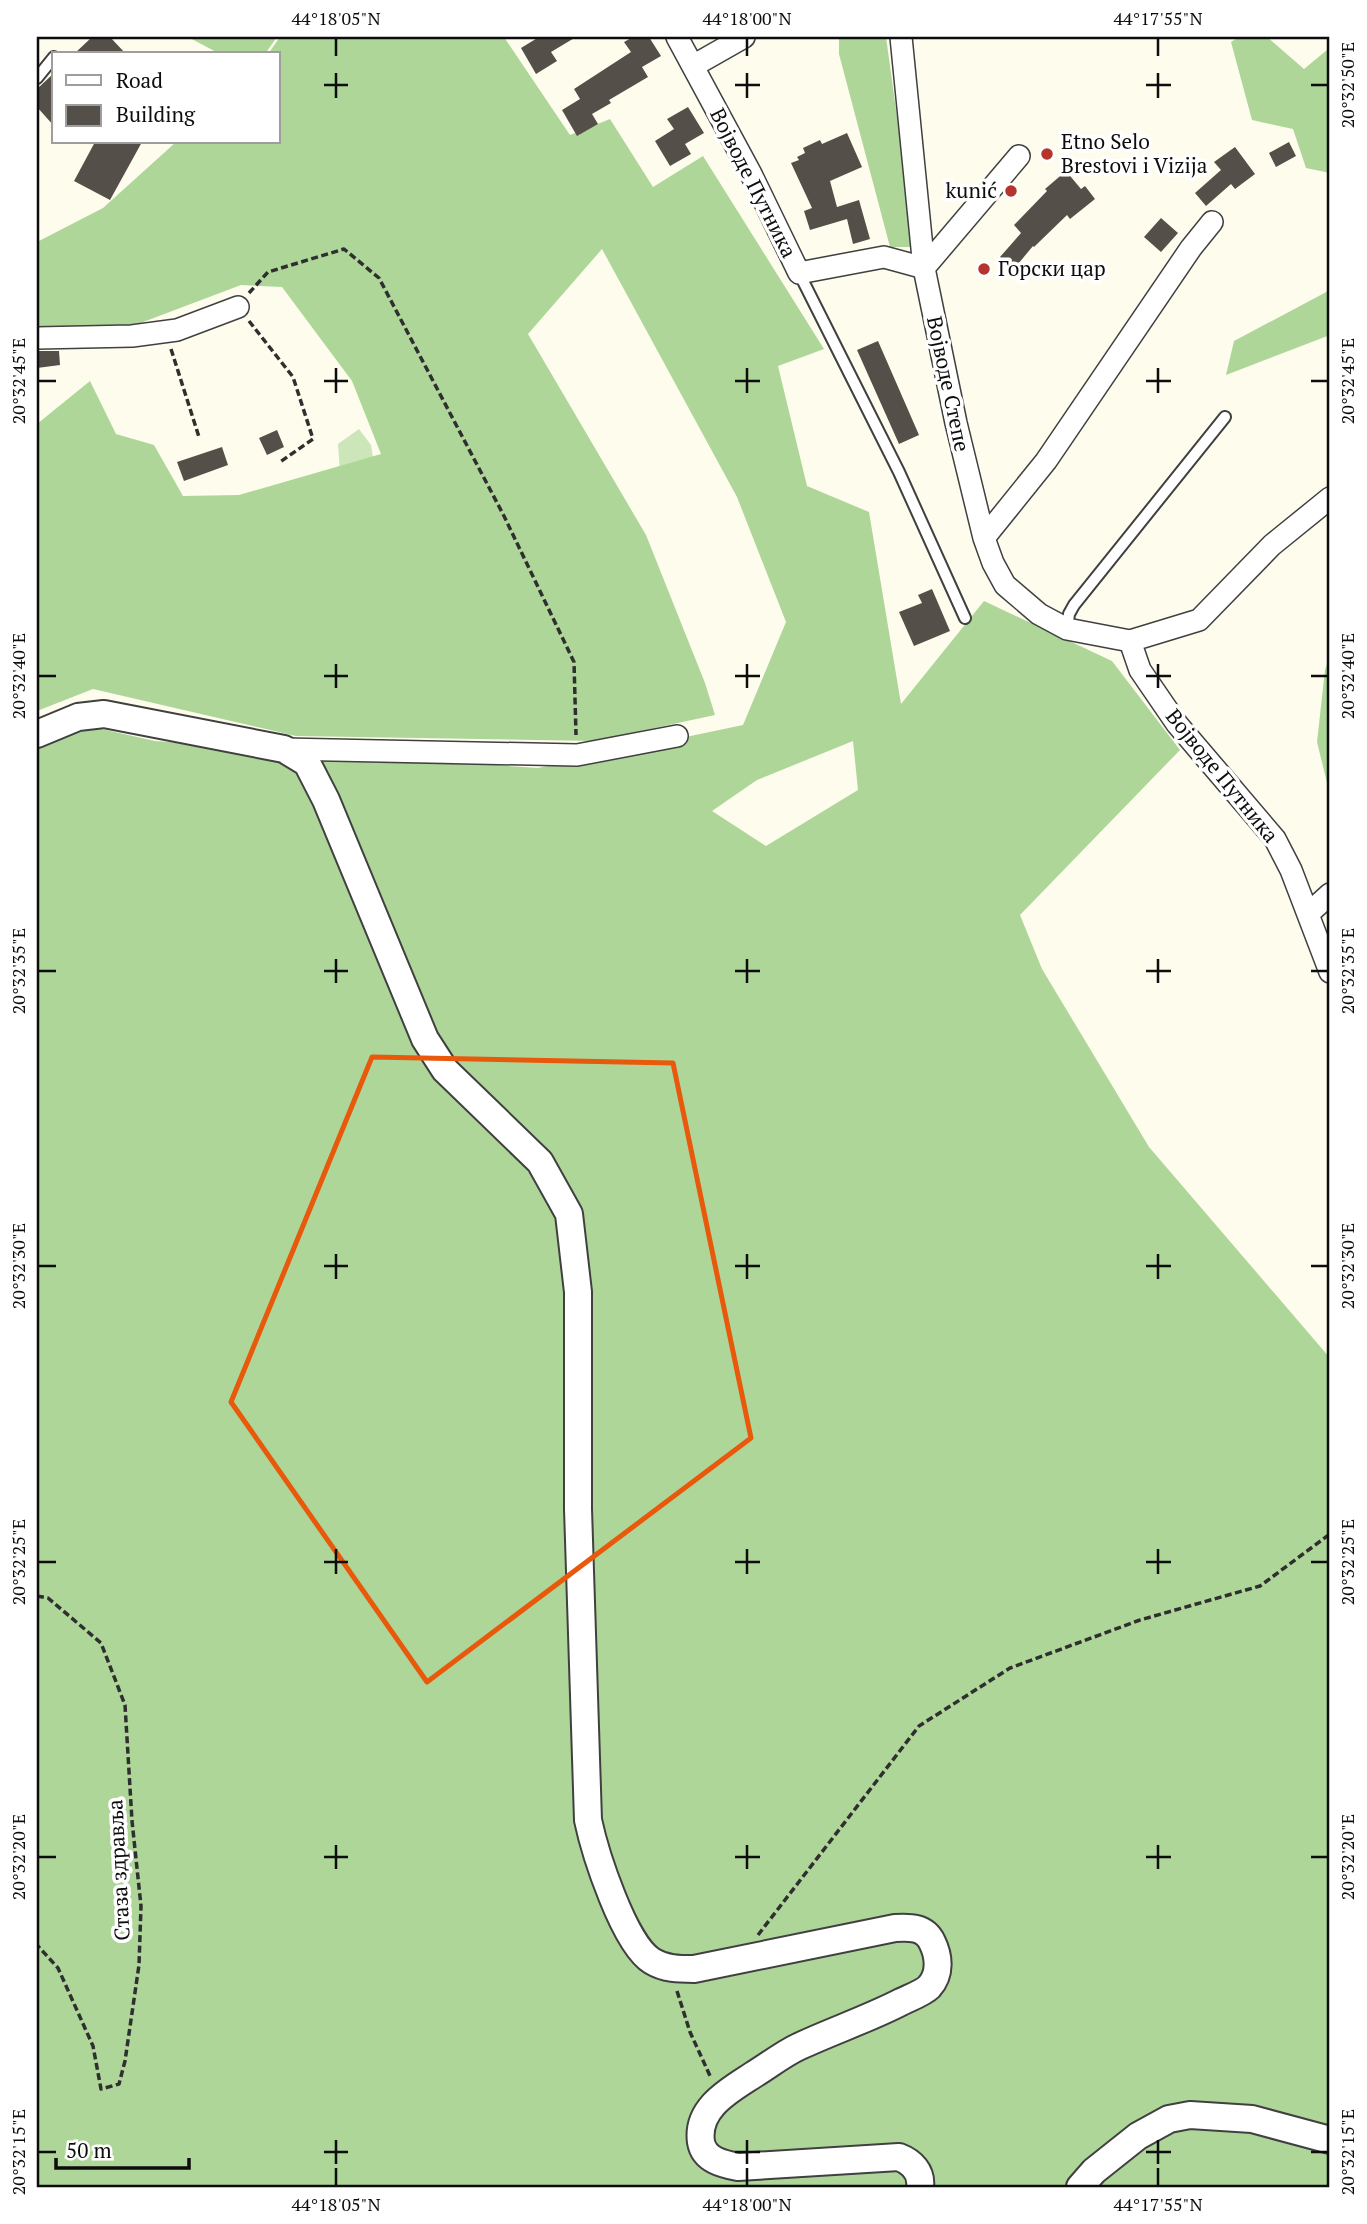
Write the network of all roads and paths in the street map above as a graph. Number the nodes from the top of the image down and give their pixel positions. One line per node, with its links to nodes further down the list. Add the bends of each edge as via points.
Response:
1 (677, 37): 5 (street, Војводе Путника)
2 (744, 37): 5 (street)
3 (901, 37): 9 (street, Војводе Степе)
4 (52, 59): 6 (lane)
5 (693, 66): 10 (street, Војводе Путника)
6 (37, 78)
7 (1019, 156): 9 (street)
8 (1212, 222): 18 (street, via 1046,461)
9 (924, 268): 10 (street, Војводе Путника, via 884,257); 18 (street, Војводе Степе)
10 (799, 273): 19 (lane, via 899,472)
11 (238, 307): 12 (street); 16 (path, via 293,377 313,439); 25 (path, via 268,272 344,249 379,278 504,516 574,662)
12 (166, 332): 13 (street); 15 (path)
13 (37, 338)
14 (1225, 417): 20 (lane, via 1074,605)
15 (198, 437)
16 (280, 462)
17 (1330, 498): 21 (street, via 1272,545 1199,620)
18 (984, 538): 20 (street, Војводе Степе, via 1005,585 1039,614)
19 (965, 618)
20 (1067, 629): 21 (street, Војводе Степе)
21 (1130, 642): 27 (street, Војводе Путника, via 1140,670 1177,724 1275,839)
22 (37, 734): 24 (street, via 78,717 104,714)
23 (677, 736): 25 (street)
24 (284, 750): 25 (street); 33 (street, via 307,763 326,800 425,1040 445,1070 540,1162 569,1213 578,1292 578,1509 588,1820 593,1846 626,1928 642,1954)
25 (577, 755)
26 (1330, 894): 27 (street)
27 (1308, 914): 28 (street, Војводе Путника)
28 (1330, 972)
29 (1330, 1534): 32 (path, via 1260,1586 1139,1620 1010,1668 919,1726)
30 (37, 1596): 31 (path, Стаза здравља, via 48,1598 102,1643 125,1705 141,1906 139,1965 119,2084 102,2089 93,2046 58,1968)
31 (37, 1945)
32 (737, 1960): 33 (street); 34 (street, via 909,1927 930,1938 939,1963 929,1987 796,2048)
33 (671, 1969): 34 (path, via 690,2032)
34 (720, 2096): 36 (street, via 706,2113 701,2145 721,2163 738,2167 899,2157 911,2162 921,2179)
35 (1330, 2140): 37 (street, via 1252,2119 1190,2115 1169,2119 1138,2136)
36 (920, 2187)
37 (1080, 2187)

